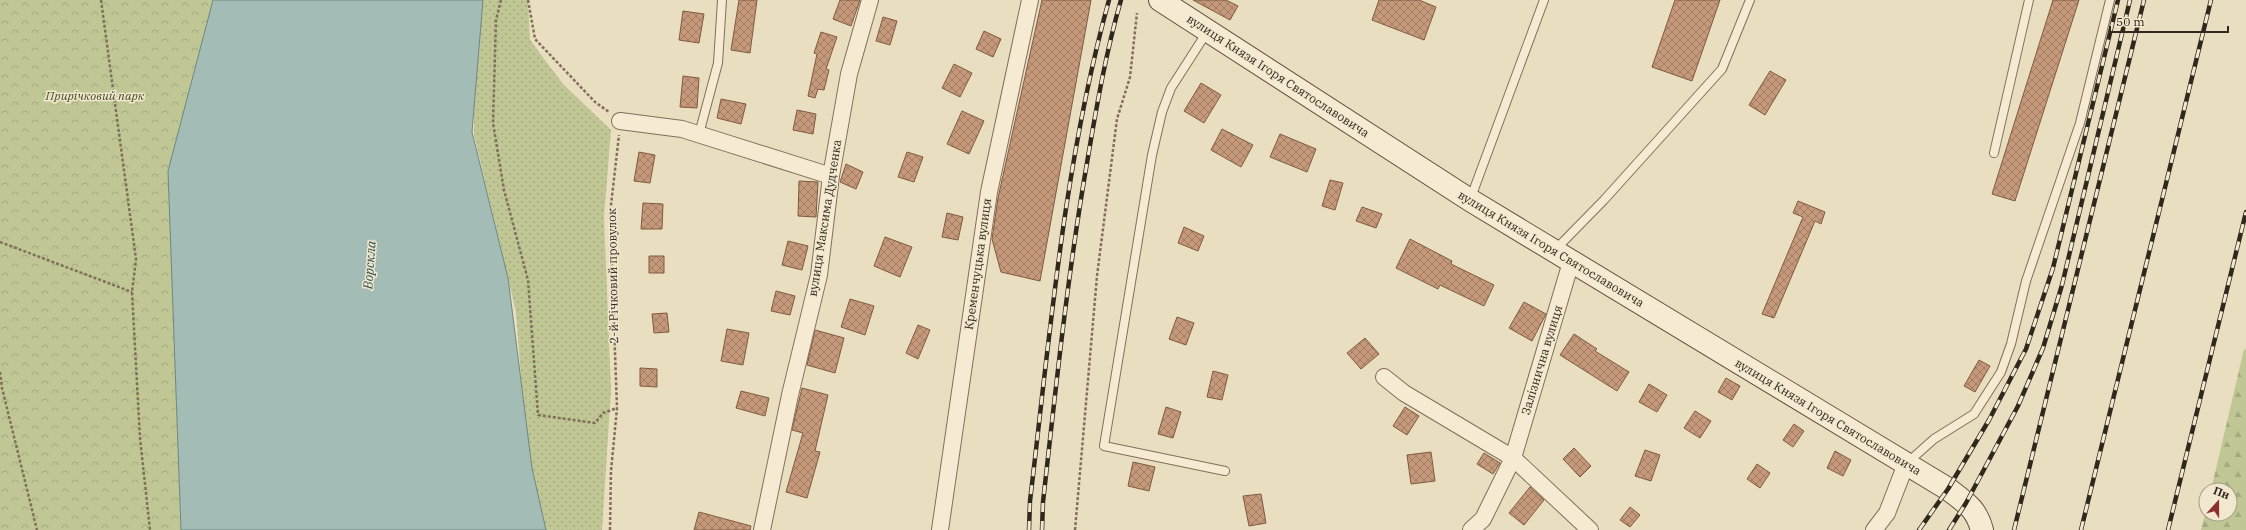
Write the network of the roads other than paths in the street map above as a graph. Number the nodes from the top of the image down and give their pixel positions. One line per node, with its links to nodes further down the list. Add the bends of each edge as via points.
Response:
1 (722, 0): 11 (lane, via 718,63)
2 (870, 0): 13 (street, вулиця Максима Дудченка, via 849,74)
3 (1030, 0): 21 (street, Кременчуцька вулиця, via 989,192)
4 (1160, 0): 9 (street, вулиця Князя Ігоря Святославовича)
5 (1544, 0): 14 (lane)
6 (1750, 0): 15 (lane, via 1722,69 1604,200)
7 (2029, 0): 12 (lane)
8 (2110, 0): 18 (lane, via 2080,122 2026,281 2012,344 2000,372 1974,414 1934,439)
9 (1209, 30): 14 (street, вулиця Князя Ігоря Святославовича); 19 (lane, via 1172,88 1162,112 1152,155 1104,446)
10 (620, 121): 11 (street, via 682,129)
11 (699, 134): 13 (street)
12 (1994, 153)
13 (831, 176): 20 (street, вулиця Максима Дудченка, via 819,275 790,395)
14 (1470, 200): 15 (street, вулиця Князя Ігоря Святославовича)
15 (1563, 256): 17 (street, Залізнична вулиця); 18 (street, вулиця Князя Ігоря Святославовича)
16 (1384, 377): 17 (street, via 1404,393)
17 (1513, 458): 22 (street, Залізнична вулиця, via 1483,519); 23 (street)
18 (1906, 464): 24 (street, via 1887,513); 25 (street, вулиця Князя Ігоря Святославовича, via 1948,489 1970,506 1978,515)
19 (1225, 471)
20 (762, 530)
21 (940, 530)
22 (1471, 530)
23 (1590, 530)
24 (1874, 530)
25 (1982, 530)

